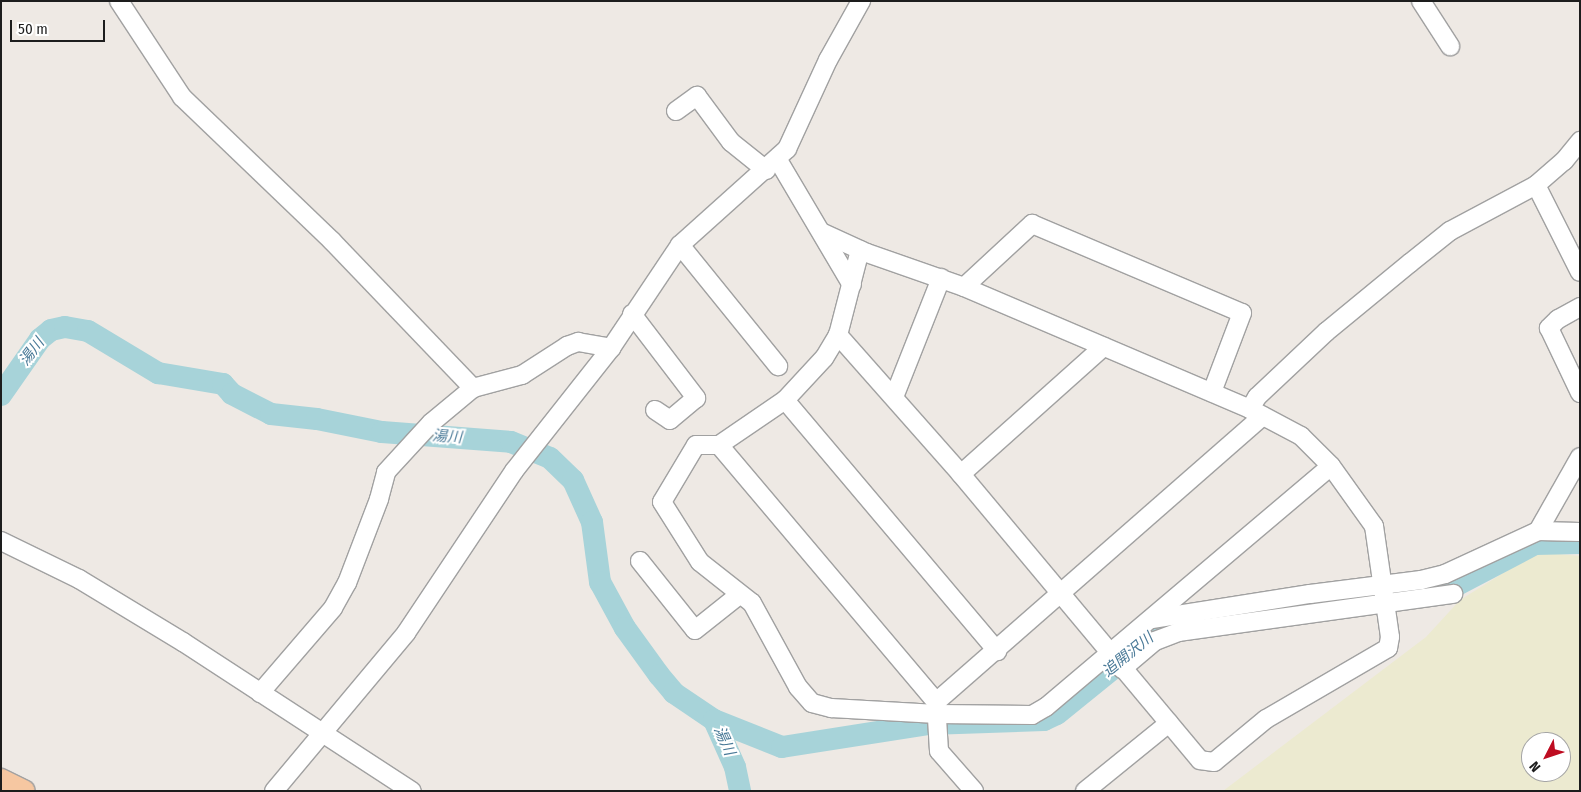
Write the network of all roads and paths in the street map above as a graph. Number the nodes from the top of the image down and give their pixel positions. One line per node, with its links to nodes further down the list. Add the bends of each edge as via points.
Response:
1 (119, 1): 22 (street, via 182,97 332,241)
2 (861, 1): 7 (street, via 828,60 794,138)
3 (1421, 1): 4 (street)
4 (1450, 46)
5 (676, 112): 7 (street, via 697,96 731,142)
6 (1580, 140): 8 (street, via 1564,162)
7 (772, 165): 9 (street); 10 (street)
8 (1536, 185): 12 (street); 28 (street, via 1450,232 1326,332 1257,397)
9 (823, 233): 11 (street); 14 (street)
10 (680, 245): 17 (street); 21 (street)
11 (860, 250): 13 (street); 14 (street)
12 (1580, 272)
13 (941, 278): 15 (street); 25 (street)
14 (852, 285): 18 (street)
15 (964, 286): 19 (street); 23 (street, via 1032,224 1242,313)
16 (1580, 308): 24 (street, via 1558,318 1550,328)
17 (632, 314): 20 (street); 27 (street, via 696,398 670,420)
18 (838, 335): 25 (street); 26 (street, via 818,365)
19 (1102, 347): 23 (street); 32 (street)
20 (611, 348): 22 (street, via 578,342 522,375); 47 (street, via 514,471 406,633)
21 (778, 366)
22 (473, 388): 44 (street, via 430,423 386,472 347,582 333,608)
23 (1212, 392): 28 (street)
24 (1580, 393)
25 (894, 397): 32 (street)
26 (785, 400): 29 (street); 42 (street)
27 (655, 410)
28 (1256, 412): 31 (street, via 1301,436); 39 (street)
29 (719, 445): 38 (street, via 696,445 662,502 700,562); 45 (street)
30 (1580, 457): 33 (street)
31 (1331, 466): 40 (street, via 1374,526); 41 (street)
32 (961, 474): 39 (street)
33 (1538, 532): 34 (street); 40 (street, via 1445,574)
34 (1580, 532)
35 (1, 541): 44 (street, via 79,579)
36 (640, 560): 38 (street, via 695,630)
37 (1453, 594): 40 (street)
38 (739, 595): 45 (street, via 752,603 798,687 812,703 831,708)
39 (1061, 595): 42 (street); 43 (street)
40 (1385, 595): 41 (street); 43 (street, via 1178,632); 46 (street, via 1390,637 1388,648 1266,719 1214,762 1200,760)
41 (1152, 619): 43 (street)
42 (998, 651): 45 (street)
43 (1115, 661): 45 (street, via 1032,714); 46 (street)
44 (260, 693): 47 (street)
45 (937, 717): 52 (street, via 939,750)
46 (1168, 723): 53 (street)
47 (322, 732): 50 (street); 51 (street)
48 (1, 780): 49 (main road)
49 (24, 791)
50 (274, 791)
51 (412, 791)
52 (974, 791)
53 (1085, 791)

